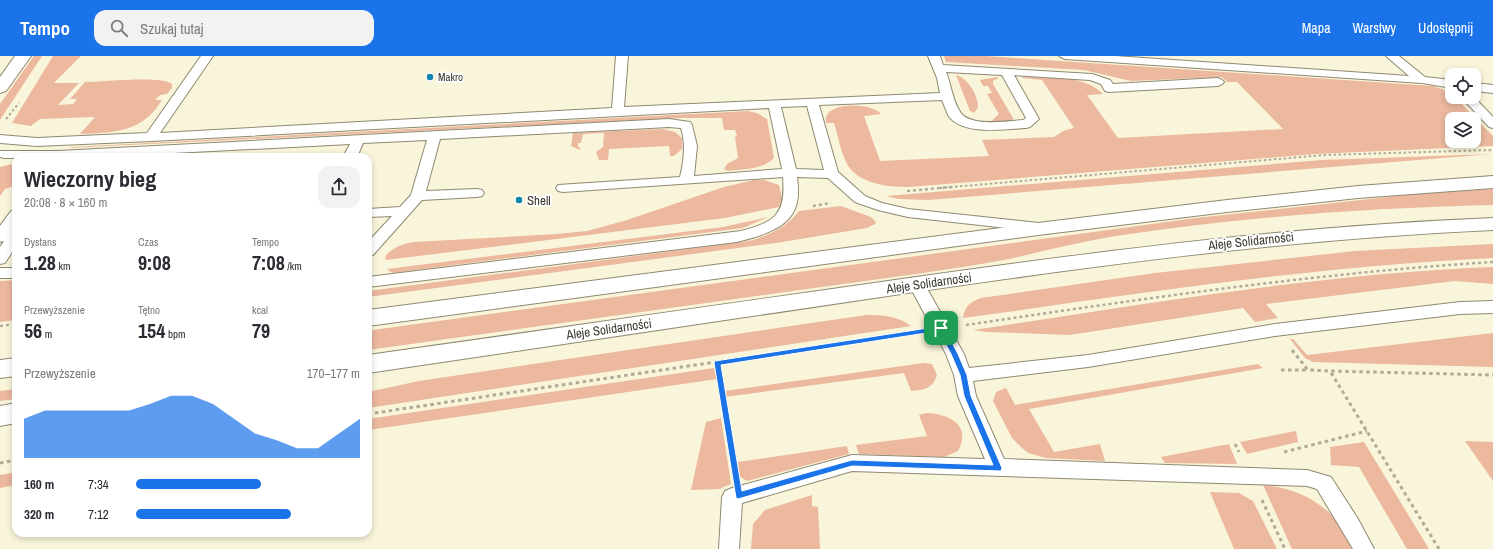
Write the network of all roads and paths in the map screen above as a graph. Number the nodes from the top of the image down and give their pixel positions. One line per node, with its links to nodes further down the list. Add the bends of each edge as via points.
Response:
1 (22, 56): 15 (street)
2 (207, 56): 24 (lane)
3 (622, 56): 21 (lane)
4 (934, 56): 9 (lane)
5 (1065, 56): 8 (lane)
6 (1233, 56): 8 (lane)
7 (1392, 56): 11 (lane)
8 (1248, 65): 11 (lane)
9 (939, 68): 10 (lane); 17 (lane)
10 (1006, 71): 12 (lane, via 1092,77 1106,82 1109,88); 17 (lane, via 1033,119 1026,124 978,126 954,114)
11 (1422, 80): 13 (lane)
12 (1218, 82)
13 (1445, 83)
14 (1481, 87): 16 (lane)
15 (0, 88)
16 (1493, 89)
17 (947, 96): 18 (lane)
18 (812, 103): 20 (lane); 34 (lane)
19 (1474, 104): 22 (lane)
20 (774, 105): 21 (lane); 33 (lane)
21 (618, 111): 24 (lane)
22 (1493, 124)
23 (434, 136): 26 (lane); 35 (lane, via 669,123 686,125 690,136 691,161); 40 (lane)
24 (150, 137): 27 (lane)
25 (0, 139): 27 (lane)
26 (358, 140): 29 (lane); 30 (lane)
27 (37, 142): 31 (lane)
28 (1493, 150): 38 (path, via 1324,155)
29 (113, 153)
30 (352, 153)
31 (2, 155): 32 (lane)
32 (12, 155)
33 (790, 173): 34 (lane); 35 (lane); 42 (lane, via 792,191)
34 (832, 174): 41 (lane)
35 (686, 181): 37 (lane)
36 (1493, 182): 47 (street, via 1358,192)
37 (563, 188)
38 (903, 191)
39 (477, 193): 40 (lane)
40 (418, 196): 43 (lane)
41 (860, 199): 42 (path); 47 (lane, via 908,213)
42 (788, 210): 53 (lane, via 776,222 761,231 737,237)
43 (406, 211): 44 (lane); 50 (lane)
44 (372, 213)
45 (12, 220): 48 (lane)
46 (1493, 224): 54 (street, Aleje Solidarności, via 1284,237)
47 (1046, 228): 56 (street)
48 (0, 237)
49 (12, 240): 51 (lane)
50 (372, 244)
51 (0, 259)
52 (1493, 262): 59 (path, via 1365,271 1182,293)
53 (372, 282)
54 (917, 285): 59 (lane); 61 (street, Aleje Solidarności)
55 (1493, 307): 60 (lane, via 1460,308)
56 (372, 317)
57 (12, 324): 58 (path)
58 (0, 326)
59 (941, 328): 62 (path); 68 (lane)
60 (1275, 330): 66 (path); 68 (lane, via 1088,361)
61 (372, 363)
62 (717, 363): 70 (path); 76 (path)
63 (12, 368): 64 (street)
64 (0, 369)
65 (1281, 370): 66 (path)
66 (1308, 370): 67 (path)
67 (1330, 371): 69 (path); 81 (path)
68 (963, 375): 75 (lane, via 967,396)
69 (1493, 375)
70 (372, 413)
71 (12, 414): 72 (street)
72 (0, 416)
73 (12, 461): 74 (path)
74 (0, 463)
75 (998, 468): 76 (lane, via 852,463); 80 (lane, via 1307,478 1324,483)
76 (738, 496): 78 (lane, via 732,497)
77 (1261, 497): 79 (path)
78 (729, 549)
79 (1285, 549)
80 (1364, 549)
81 (1439, 549)

